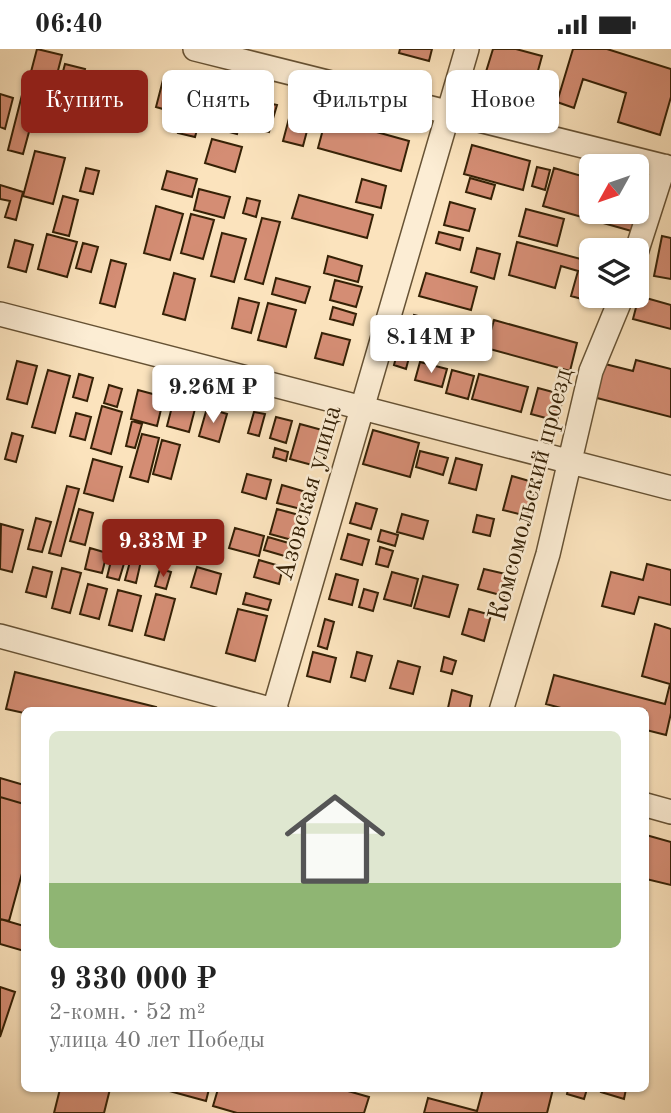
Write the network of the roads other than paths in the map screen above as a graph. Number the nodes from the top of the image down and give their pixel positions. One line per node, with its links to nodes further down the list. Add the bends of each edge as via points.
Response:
1 (195, 49): 4 (street)
2 (467, 49): 3 (street, Азовская улица)
3 (461, 70)
4 (446, 110)
5 (446, 121): 11 (street, Азовская улица)
6 (535, 133): 7 (street)
7 (667, 167): 8 (street)
8 (641, 238)
9 (617, 308): 12 (street, Комсомольский проезд, via 591,371)
10 (0, 314): 11 (street)
11 (363, 409): 12 (street); 16 (street, Азовская улица)
12 (570, 462): 13 (street); 17 (street, Комсомольский проезд)
13 (671, 488)
14 (0, 636): 15 (street)
15 (264, 707)
16 (276, 707)
17 (502, 707)
18 (649, 806): 19 (street)
19 (671, 812)

